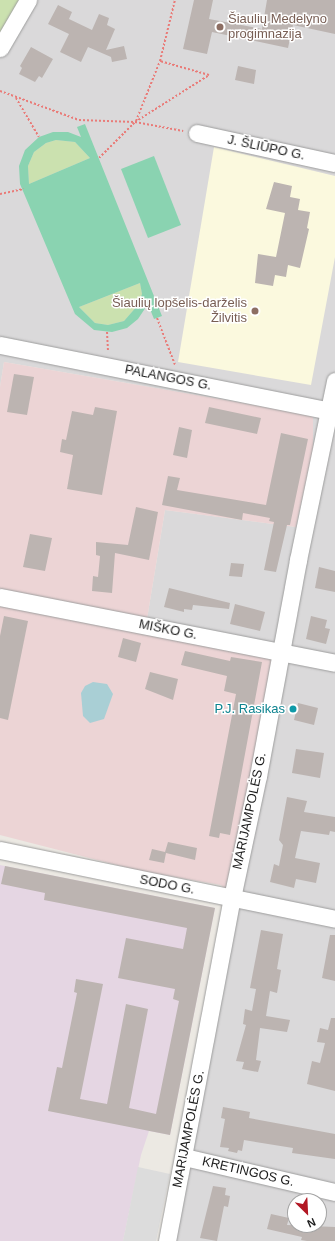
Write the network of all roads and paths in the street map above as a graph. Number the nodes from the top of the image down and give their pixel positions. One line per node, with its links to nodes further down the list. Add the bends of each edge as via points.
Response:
1 (28, 0): 3 (street)
2 (175, 0): 4 (path)
3 (0, 48)
4 (160, 61): 7 (path); 7 (path, via 209,75)
5 (0, 91): 6 (path)
6 (15, 97): 7 (path, via 79,120); 9 (path)
7 (135, 122): 8 (path); 10 (path)
8 (197, 133): 11 (street, J. ŠLIŪPO G.)
9 (40, 137)
10 (99, 158)
11 (335, 163)
12 (22, 189): 13 (path)
13 (0, 194)
14 (157, 318): 18 (path)
15 (107, 332): 17 (path)
16 (0, 345): 17 (street, PALANGOS G.)
17 (109, 367): 18 (street, PALANGOS G.)
18 (181, 381): 20 (street, PALANGOS G.)
19 (335, 381): 20 (street, MARIJAMPOLĖS G.)
20 (332, 411): 22 (street, MARIJAMPOLĖS G.)
21 (0, 597): 22 (street, MIŠKO G.)
22 (280, 651): 23 (street, MIŠKO G.); 25 (street, MARIJAMPOLĖS G., via 258,776)
23 (335, 663)
24 (0, 850): 25 (street, SODO G.)
25 (232, 898): 26 (street, SODO G.); 27 (street, MARIJAMPOLĖS G.)
26 (335, 919)
27 (184, 1157): 28 (street, KRETINGOS G.); 29 (street, MARIJAMPOLĖS G.)
28 (335, 1192)
29 (167, 1241)

